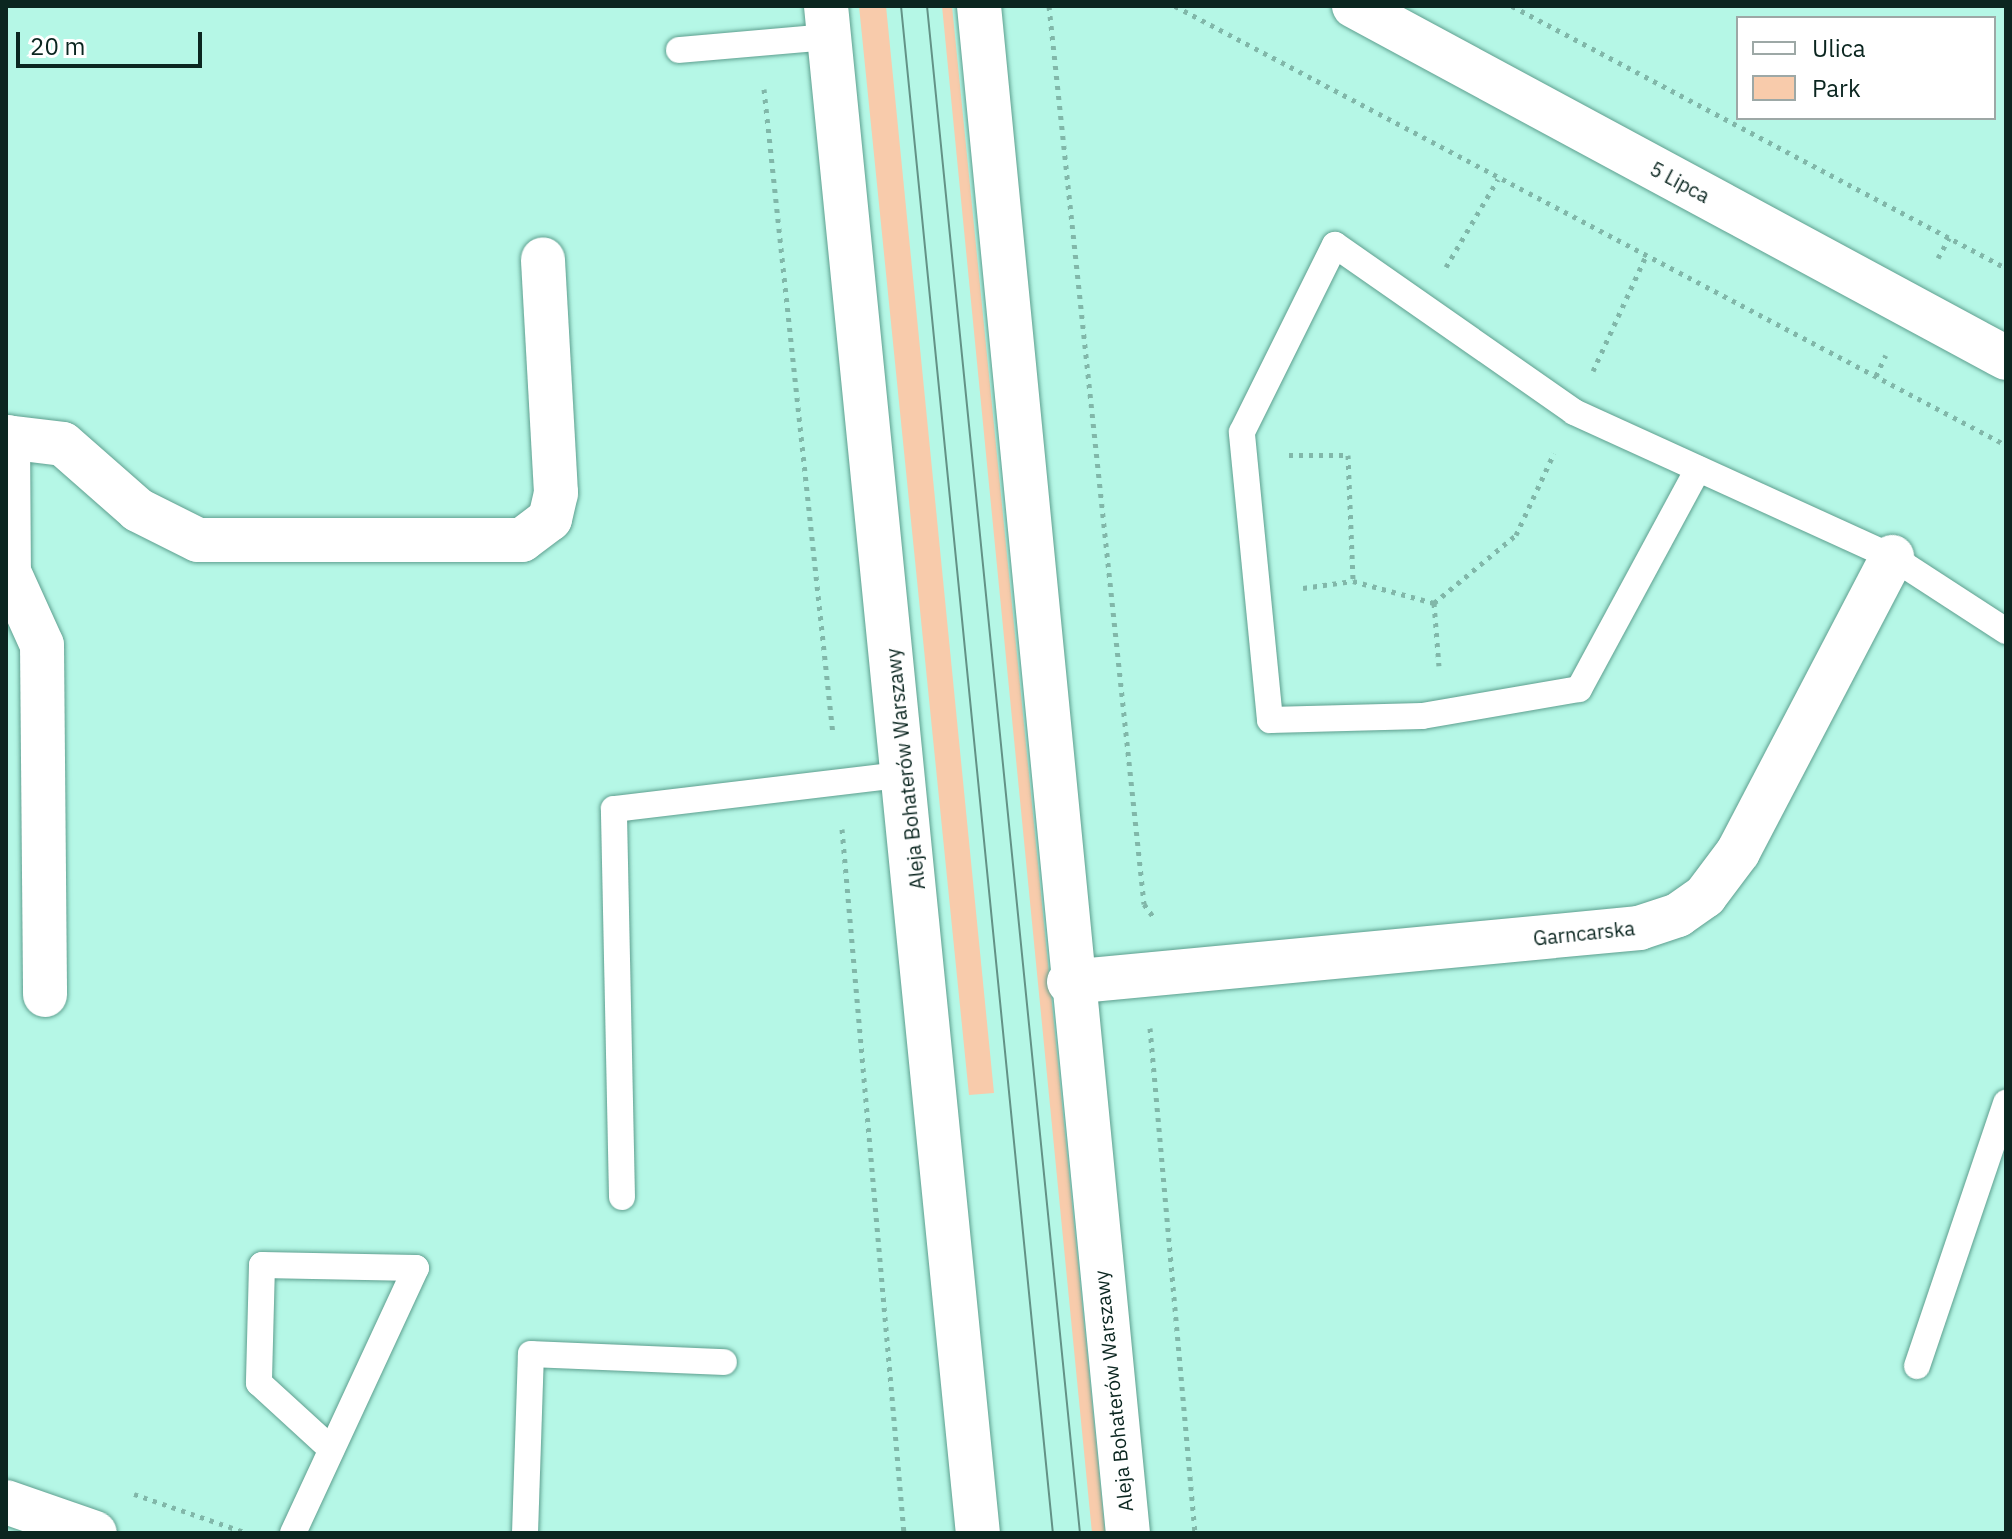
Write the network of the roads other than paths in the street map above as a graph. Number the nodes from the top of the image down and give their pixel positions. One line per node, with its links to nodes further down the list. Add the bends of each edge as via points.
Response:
1 (979, 6): 12 (street, Aleja Bohaterów Warszawy)
2 (1354, 6): 6 (street, 5 Lipca)
3 (828, 21): 4 (lane); 11 (street, Aleja Bohaterów Warszawy)
4 (679, 50)
5 (543, 259): 7 (street, via 556,493 550,519 522,540 198,540 138,510 63,444)
6 (2001, 343)
7 (7, 437): 13 (street, via 9,572 42,645)
8 (1698, 469): 8 (lane, via 1574,412 1335,245 1242,432 1270,720 1443,712 1579,689); 9 (lane)
9 (1892, 557): 10 (lane); 12 (street, Garncarska, via 1738,852 1705,896 1678,915 1639,928)
10 (2006, 631)
11 (906, 774): 15 (lane, via 614,809); 23 (street, Aleja Bohaterów Warszawy)
12 (1069, 982): 24 (street, Aleja Bohaterów Warszawy)
13 (45, 995)
14 (2006, 1103): 17 (lane)
15 (622, 1197)
16 (724, 1362): 22 (lane, via 531,1354)
17 (1917, 1366)
18 (331, 1449): 18 (lane, via 337,1435 416,1268 262,1265 259,1383); 21 (lane)
19 (6, 1502): 20 (street)
20 (95, 1533)
21 (293, 1533)
22 (525, 1533)
23 (978, 1533)
24 (1128, 1533)

